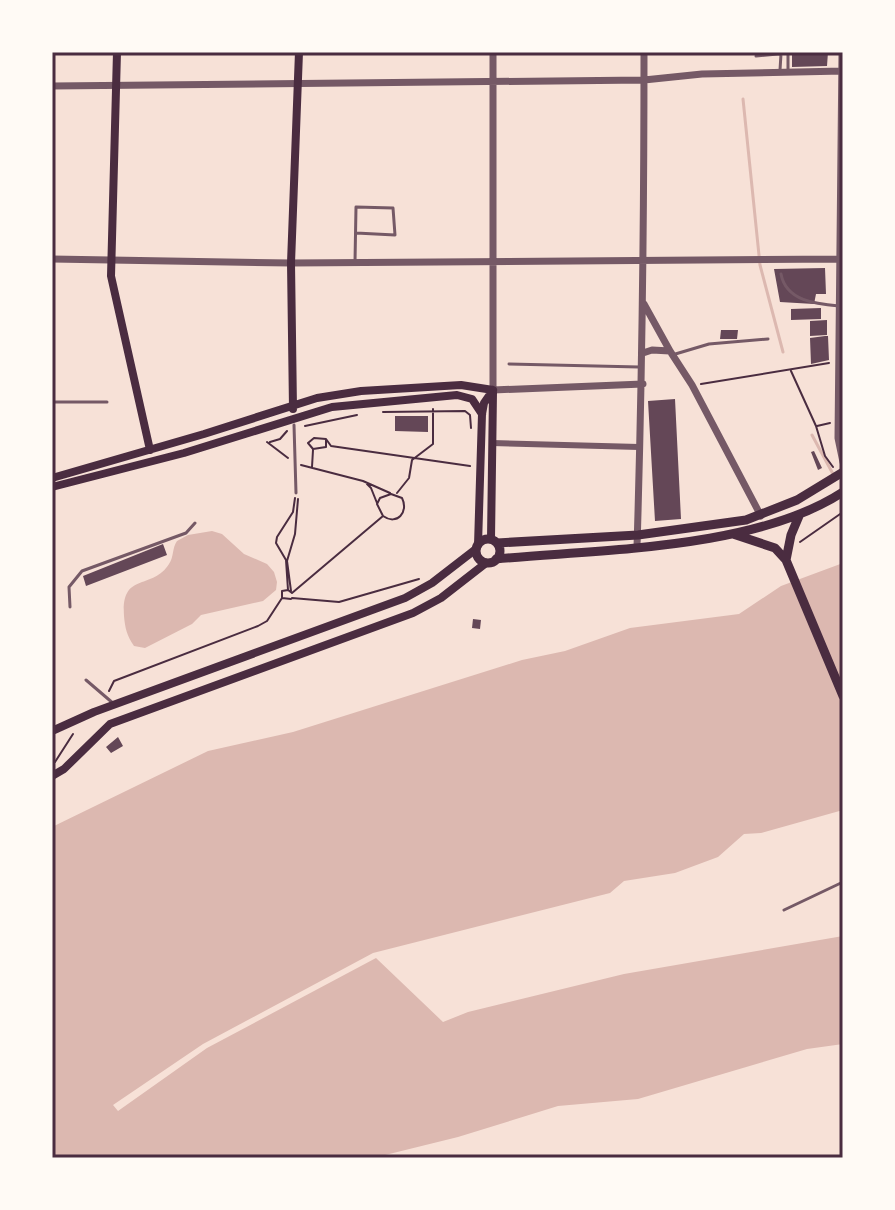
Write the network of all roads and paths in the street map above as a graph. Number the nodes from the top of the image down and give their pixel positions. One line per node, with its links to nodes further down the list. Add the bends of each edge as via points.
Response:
1 (117, 52): 14 (main road)
2 (299, 52): 12 (main road)
3 (493, 52): 11 (street)
4 (644, 52): 10 (street)
5 (842, 52): 8 (street)
6 (781, 54): 7 (lane); 9 (lane)
7 (756, 56)
8 (843, 71): 9 (street); 18 (street)
9 (784, 73): 10 (street)
10 (644, 80): 11 (street); 19 (street)
11 (492, 81): 12 (street); 21 (street)
12 (299, 84): 14 (street); 22 (main road)
13 (52, 86): 14 (street)
14 (116, 86): 17 (main road)
15 (356, 233): 15 (lane, via 356,207 393,208 395,235); 20 (lane)
16 (52, 259): 17 (street)
17 (110, 259): 22 (street); 54 (main road)
18 (841, 259): 19 (street); 25 (street)
19 (641, 260): 21 (street); 24 (street)
20 (355, 262): 21 (street); 22 (street)
21 (493, 262): 36 (street)
22 (291, 263): 39 (main road)
23 (781, 274): 25 (lane, via 802,300)
24 (644, 304): 28 (street); 29 (street)
25 (839, 306): 27 (street)
26 (768, 339): 29 (lane)
27 (841, 347): 30 (street)
28 (643, 353): 29 (street); 32 (street)
29 (671, 353): 35 (street)
30 (839, 361): 33 (path); 44 (street)
31 (509, 364): 32 (lane)
32 (643, 367): 34 (street)
33 (791, 369): 35 (path); 46 (path)
34 (643, 384): 36 (street); 52 (street)
35 (692, 385): 71 (street)
36 (493, 390): 39 (main road, via 461,385 361,391); 43 (main road); 49 (main road)
37 (52, 402): 38 (lane)
38 (107, 402)
39 (293, 406): 45 (main road); 54 (main road)
40 (433, 410): 41 (path); 47 (path, via 465,411); 55 (path, via 433,444)
41 (375, 413)
42 (363, 414): 45 (path)
43 (482, 414): 45 (main road, via 472,399 457,395 332,407); 58 (main road)
44 (838, 421): 46 (path); 56 (street)
45 (294, 424): 57 (lane); 57 (path, via 280,439 267,442); 63 (main road)
46 (816, 426): 60 (path)
47 (471, 430)
48 (326, 439): 50 (path); 51 (path); 53 (path, via 309,440)
49 (492, 443): 52 (street); 76 (main road)
50 (331, 446): 51 (path); 55 (path)
51 (326, 447): 53 (path)
52 (639, 447): 75 (street)
53 (313, 449): 59 (path)
54 (150, 450): 61 (main road)
55 (412, 460): 58 (path); 66 (path, via 409,478)
56 (843, 462)
57 (296, 464): 59 (path); 64 (lane)
58 (479, 467): 78 (main road)
59 (312, 469): 62 (path)
60 (837, 476): 71 (main road)
61 (52, 478)
62 (363, 481): 65 (path); 68 (path)
63 (52, 487)
64 (297, 493): 83 (path, via 287,561); 83 (path, via 293,512 277,537)
65 (391, 494): 66 (path); 68 (path)
66 (397, 494): 70 (path, via 404,512 393,521)
67 (840, 494): 72 (main road)
68 (377, 504): 70 (path)
69 (843, 512): 77 (path)
70 (383, 516): 83 (path)
71 (761, 516): 75 (main road)
72 (799, 516): 74 (main road); 80 (main road)
73 (195, 523): 85 (lane, via 186,533 82,571 69,587)
74 (731, 534): 79 (main road); 80 (main road, via 775,548)
75 (638, 535): 76 (main road); 79 (street)
76 (494, 541): 78 (main road); 81 (main road, via 500,549)
77 (797, 546)
78 (477, 547): 81 (main road, via 477,556); 87 (main road, via 420,591)
79 (637, 547): 81 (main road)
80 (786, 560): 89 (main road)
81 (491, 561): 90 (main road, via 413,613)
82 (418, 579): 83 (path, via 339,602)
83 (291, 593): 84 (path); 84 (path, via 282,591)
84 (282, 598): 88 (path, via 267,621 114,681)
85 (70, 607)
86 (86, 680): 88 (lane)
87 (179, 682): 90 (main road); 91 (main road)
88 (106, 696): 91 (lane)
89 (843, 696)
90 (184, 698): 95 (main road, via 106,726)
91 (115, 705): 93 (main road)
92 (78, 726): 94 (path)
93 (52, 731)
94 (52, 766)
95 (52, 776)
96 (843, 882): 97 (lane)
97 (784, 910)

